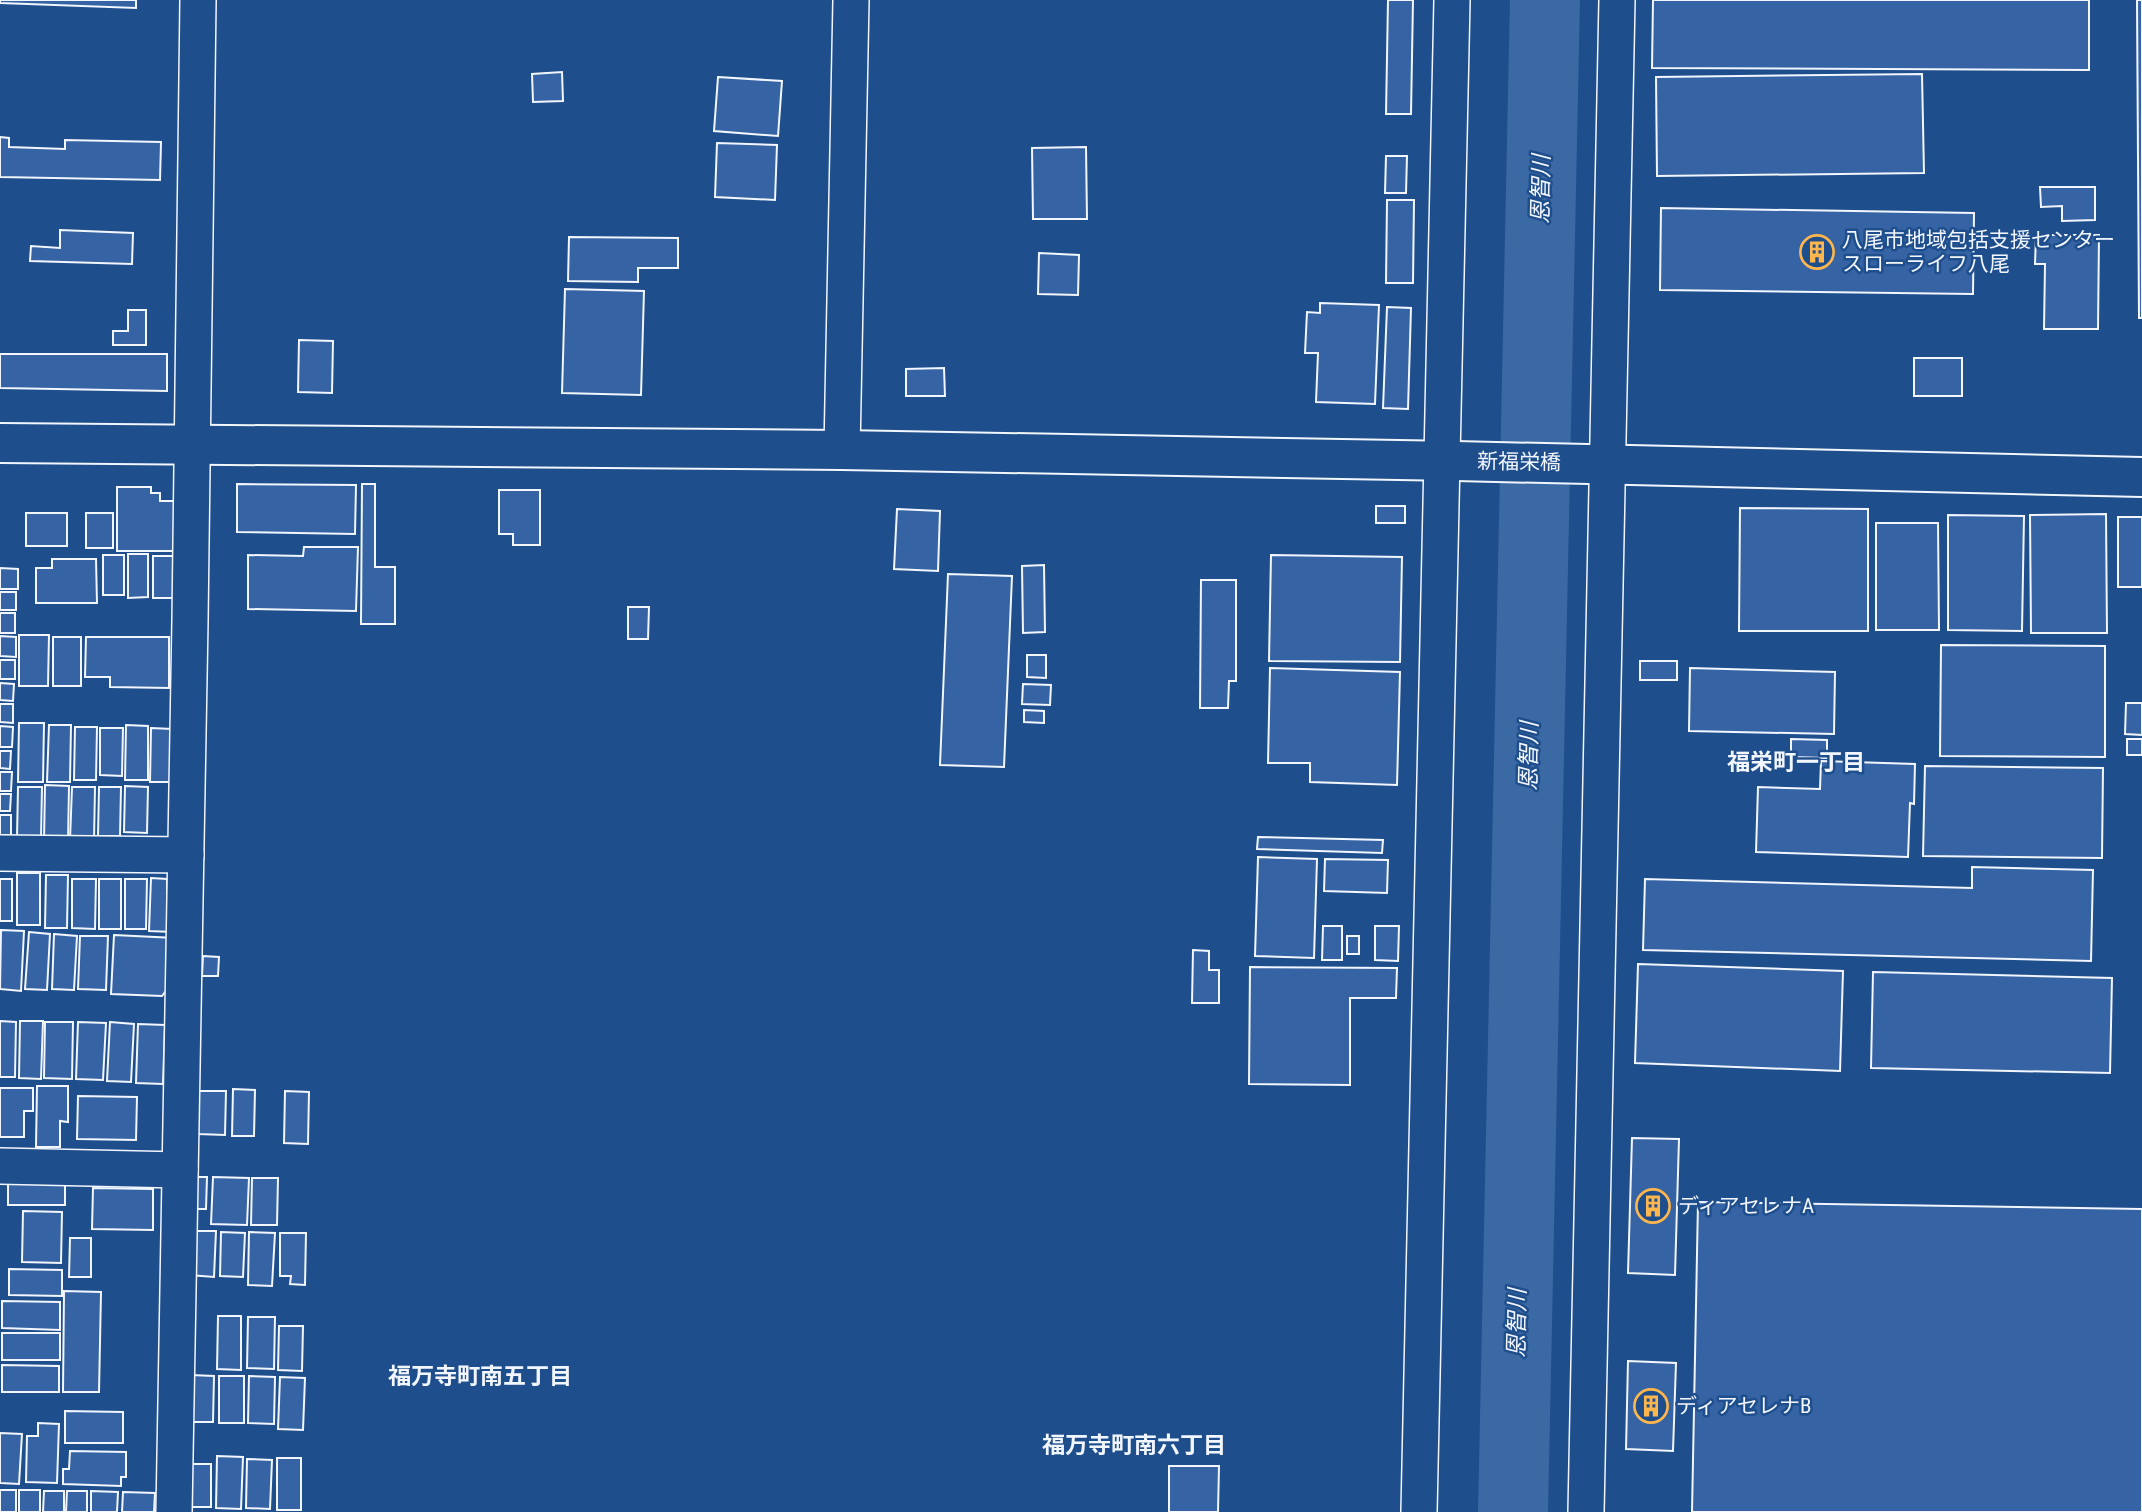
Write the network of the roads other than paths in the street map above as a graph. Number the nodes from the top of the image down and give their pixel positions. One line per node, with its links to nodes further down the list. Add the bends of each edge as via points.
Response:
1 (198, 0): 6 (street)
2 (851, 0): 7 (street)
3 (1452, 0): 8 (street)
4 (1617, 0): 9 (street)
5 (0, 443): 6 (street, 新福栄橋)
6 (192, 445): 7 (street, 新福栄橋); 12 (street)
7 (842, 450): 8 (street, 新福栄橋)
8 (1449, 461): 9 (street, 新福栄橋); 16 (street)
9 (1595, 464): 10 (street, 新福栄橋); 17 (street)
10 (2142, 477)
11 (0, 853): 12 (street)
12 (186, 855): 14 (street)
13 (0, 1166): 14 (street)
14 (180, 1170): 15 (street)
15 (174, 1512)
16 (1419, 1512)
17 (1586, 1512)

